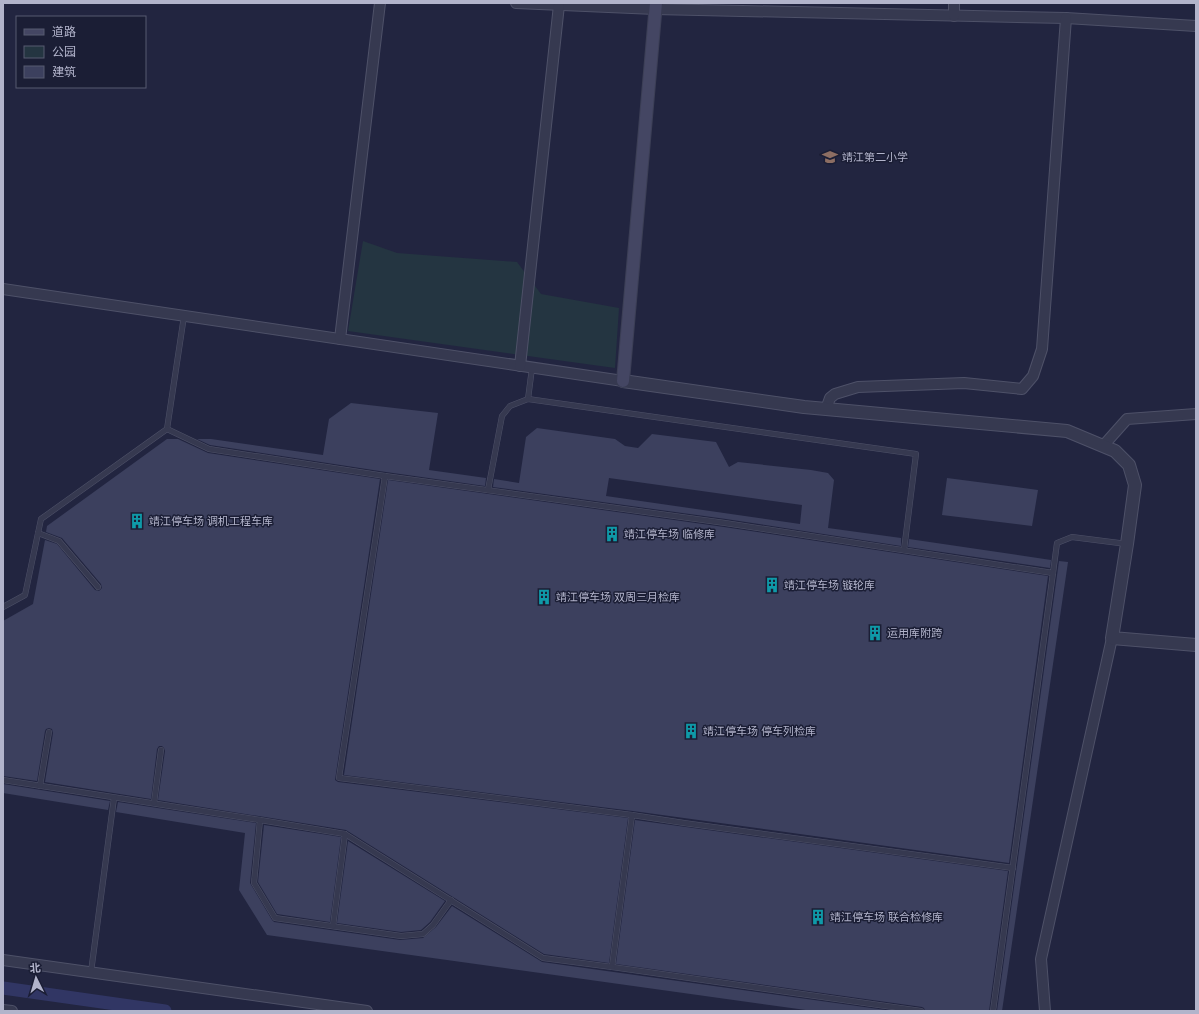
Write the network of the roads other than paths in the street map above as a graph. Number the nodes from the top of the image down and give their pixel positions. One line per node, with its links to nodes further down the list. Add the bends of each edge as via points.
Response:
1 (380, 3): 11 (street)
2 (516, 3): 4 (street)
3 (954, 3): 6 (street)
4 (559, 5): 5 (street); 12 (street)
5 (655, 6): 6 (street); 14 (main road)
6 (954, 16): 7 (street)
7 (1066, 18): 8 (street); 16 (street, via 1042,349 1033,376 1022,388 964,383 858,387 835,394 830,398)
8 (1196, 26)
9 (3, 289): 10 (street)
10 (184, 316): 11 (street); 18 (lane)
11 (340, 339): 12 (street)
12 (520, 366): 13 (street)
13 (532, 368): 14 (street); 15 (lane)
14 (623, 381): 16 (street)
15 (528, 399): 21 (lane, via 510,406 502,416); 24 (lane, via 916,454)
16 (826, 409): 19 (street, via 1066,431)
17 (1196, 414): 19 (street, via 1127,419)
18 (167, 429): 20 (lane, via 210,449); 22 (lane, via 41,519)
19 (1103, 446): 23 (street, via 1116,451 1129,465 1135,485)
20 (385, 476): 21 (lane); 36 (lane, via 339,778)
21 (488, 490): 24 (lane)
22 (38, 533): 26 (lane, via 59,540); 27 (lane, via 25,595)
23 (1127, 544): 25 (lane, via 1072,537 1057,543); 28 (street)
24 (904, 550): 25 (lane)
25 (1053, 573): 39 (lane)
26 (98, 587)
27 (3, 607)
28 (1112, 638): 29 (street); 50 (street, via 1041,959)
29 (1196, 645)
30 (48, 732): 33 (lane)
31 (161, 750): 35 (lane)
32 (3, 780): 33 (lane)
33 (40, 786): 34 (lane)
34 (114, 798): 35 (lane); 44 (lane)
35 (154, 803): 37 (lane)
36 (632, 815): 39 (lane); 43 (lane)
37 (260, 820): 38 (lane); 41 (lane, via 254,883 275,918)
38 (345, 834): 40 (lane); 41 (lane)
39 (1014, 868): 49 (lane)
40 (451, 900): 41 (lane, via 423,934 401,936); 43 (lane, via 543,958)
41 (333, 926)
42 (3, 960): 44 (street)
43 (612, 967): 48 (lane)
44 (91, 972): 47 (street)
45 (3, 1010): 46 (street)
46 (12, 1011)
47 (368, 1011)
48 (921, 1011)
49 (993, 1011)
50 (1045, 1011)

